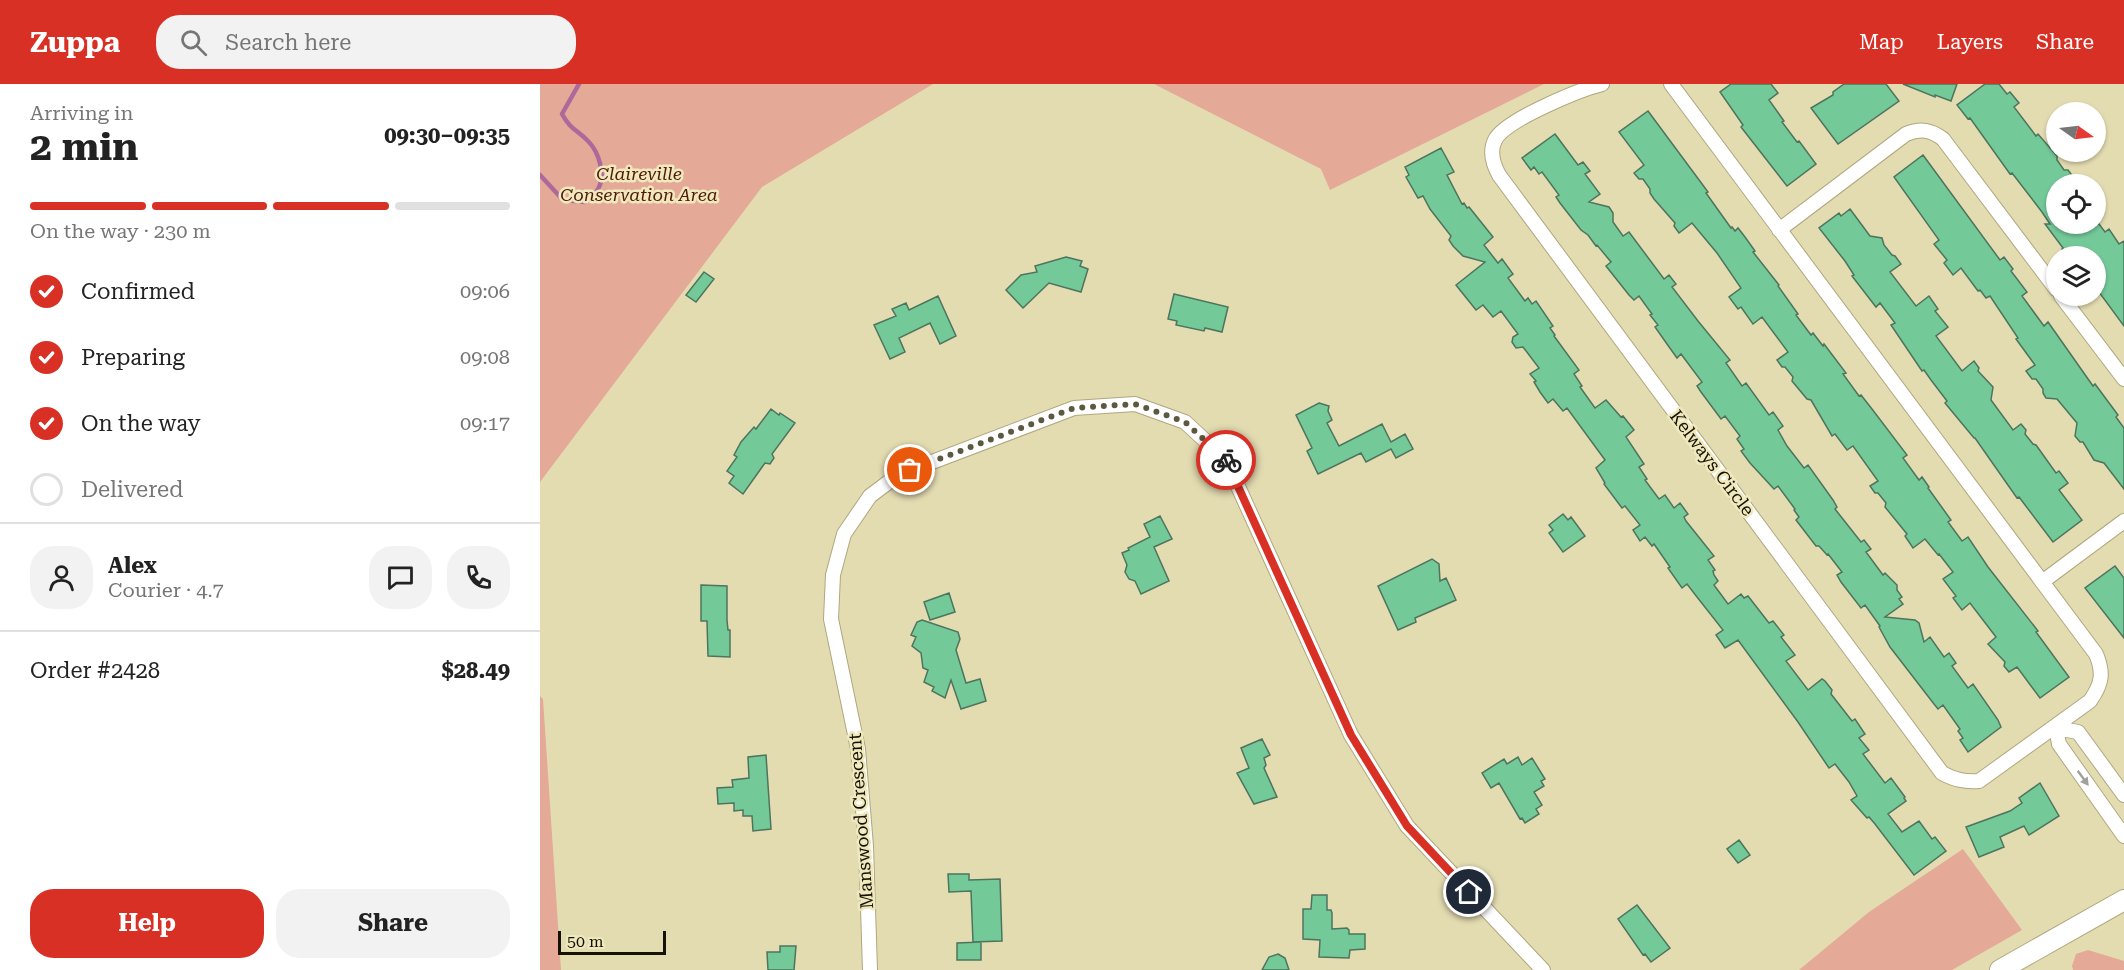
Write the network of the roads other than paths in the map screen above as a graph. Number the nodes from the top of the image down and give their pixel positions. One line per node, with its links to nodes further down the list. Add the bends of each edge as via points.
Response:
1 (1602, 84): 9 (street, Kelways Circle, via 1569,95 1499,132 1492,154 1499,175 1942,773 1966,782 1979,781)
2 (1671, 84): 3 (street, Kelways Circle)
3 (1779, 230): 4 (street, via 1906,134 1925,130 1943,139); 8 (street, Kelways Circle)
4 (2046, 276)
5 (2069, 306): 6 (street)
6 (2124, 379)
7 (2124, 521): 8 (street)
8 (2042, 582): 9 (street, Kelways Circle, via 2101,666 2102,678 2091,701)
9 (2056, 728): 10 (street, via 2078,732); 11 (street, one-way to 11, via 2059,744)
10 (2124, 795)
11 (2124, 836)
12 (2124, 900): 15 (main road)
13 (870, 970): 14 (street, Manswood Crescent, via 858,748 831,619 833,575 844,534 870,496 898,475 1074,408 1135,404 1185,422 1226,460 1351,735 1401,817)
14 (1543, 970)
15 (2000, 970)

